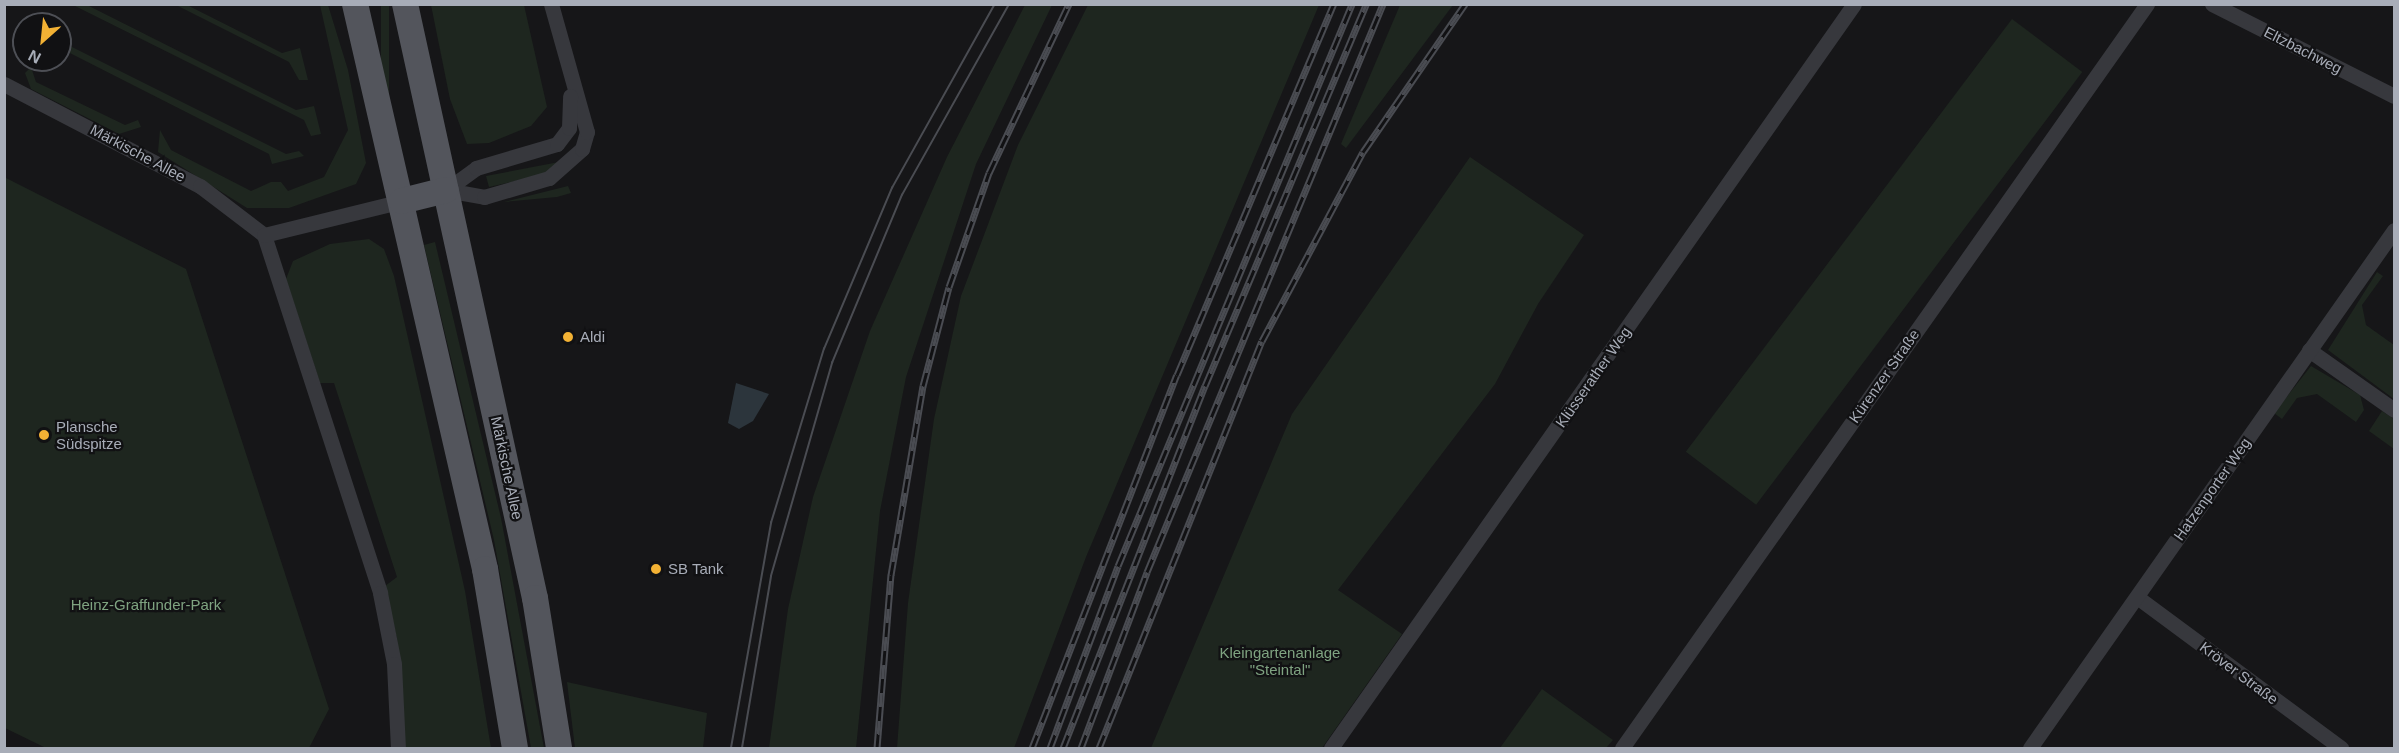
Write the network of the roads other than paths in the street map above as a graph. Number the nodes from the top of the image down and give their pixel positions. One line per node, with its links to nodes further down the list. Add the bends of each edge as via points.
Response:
1 (355, 4): 11 (main road)
2 (405, 4): 10 (main road, Märkische Allee)
3 (551, 4): 8 (street)
4 (1854, 4): 20 (street, Klüsserather Weg)
5 (2147, 4): 21 (street, Kürenzer Straße)
6 (2212, 4): 9 (street, Eltzbachweg)
7 (4, 84): 13 (street, Märkische Allee, via 200,186)
8 (571, 86): 10 (street, via 569,128 557,144 476,168); 10 (street, via 587,132 572,162 549,178 484,197)
9 (2394, 96)
10 (446, 190): 11 (main road); 19 (main road, Märkische Allee, via 535,598)
11 (402, 201): 13 (street); 18 (main road, via 485,569)
12 (2394, 230): 14 (street, Hatzenporter Weg)
13 (264, 235): 17 (street, via 380,593 394,664)
14 (2309, 350): 15 (street); 16 (street, Hatzenporter Weg)
15 (2394, 410)
16 (2137, 597): 22 (street, Hatzenporter Weg); 23 (street, Kröver Straße)
17 (398, 748)
18 (515, 748)
19 (559, 748)
20 (1331, 748)
21 (1622, 748)
22 (2030, 748)
23 (2341, 748)

